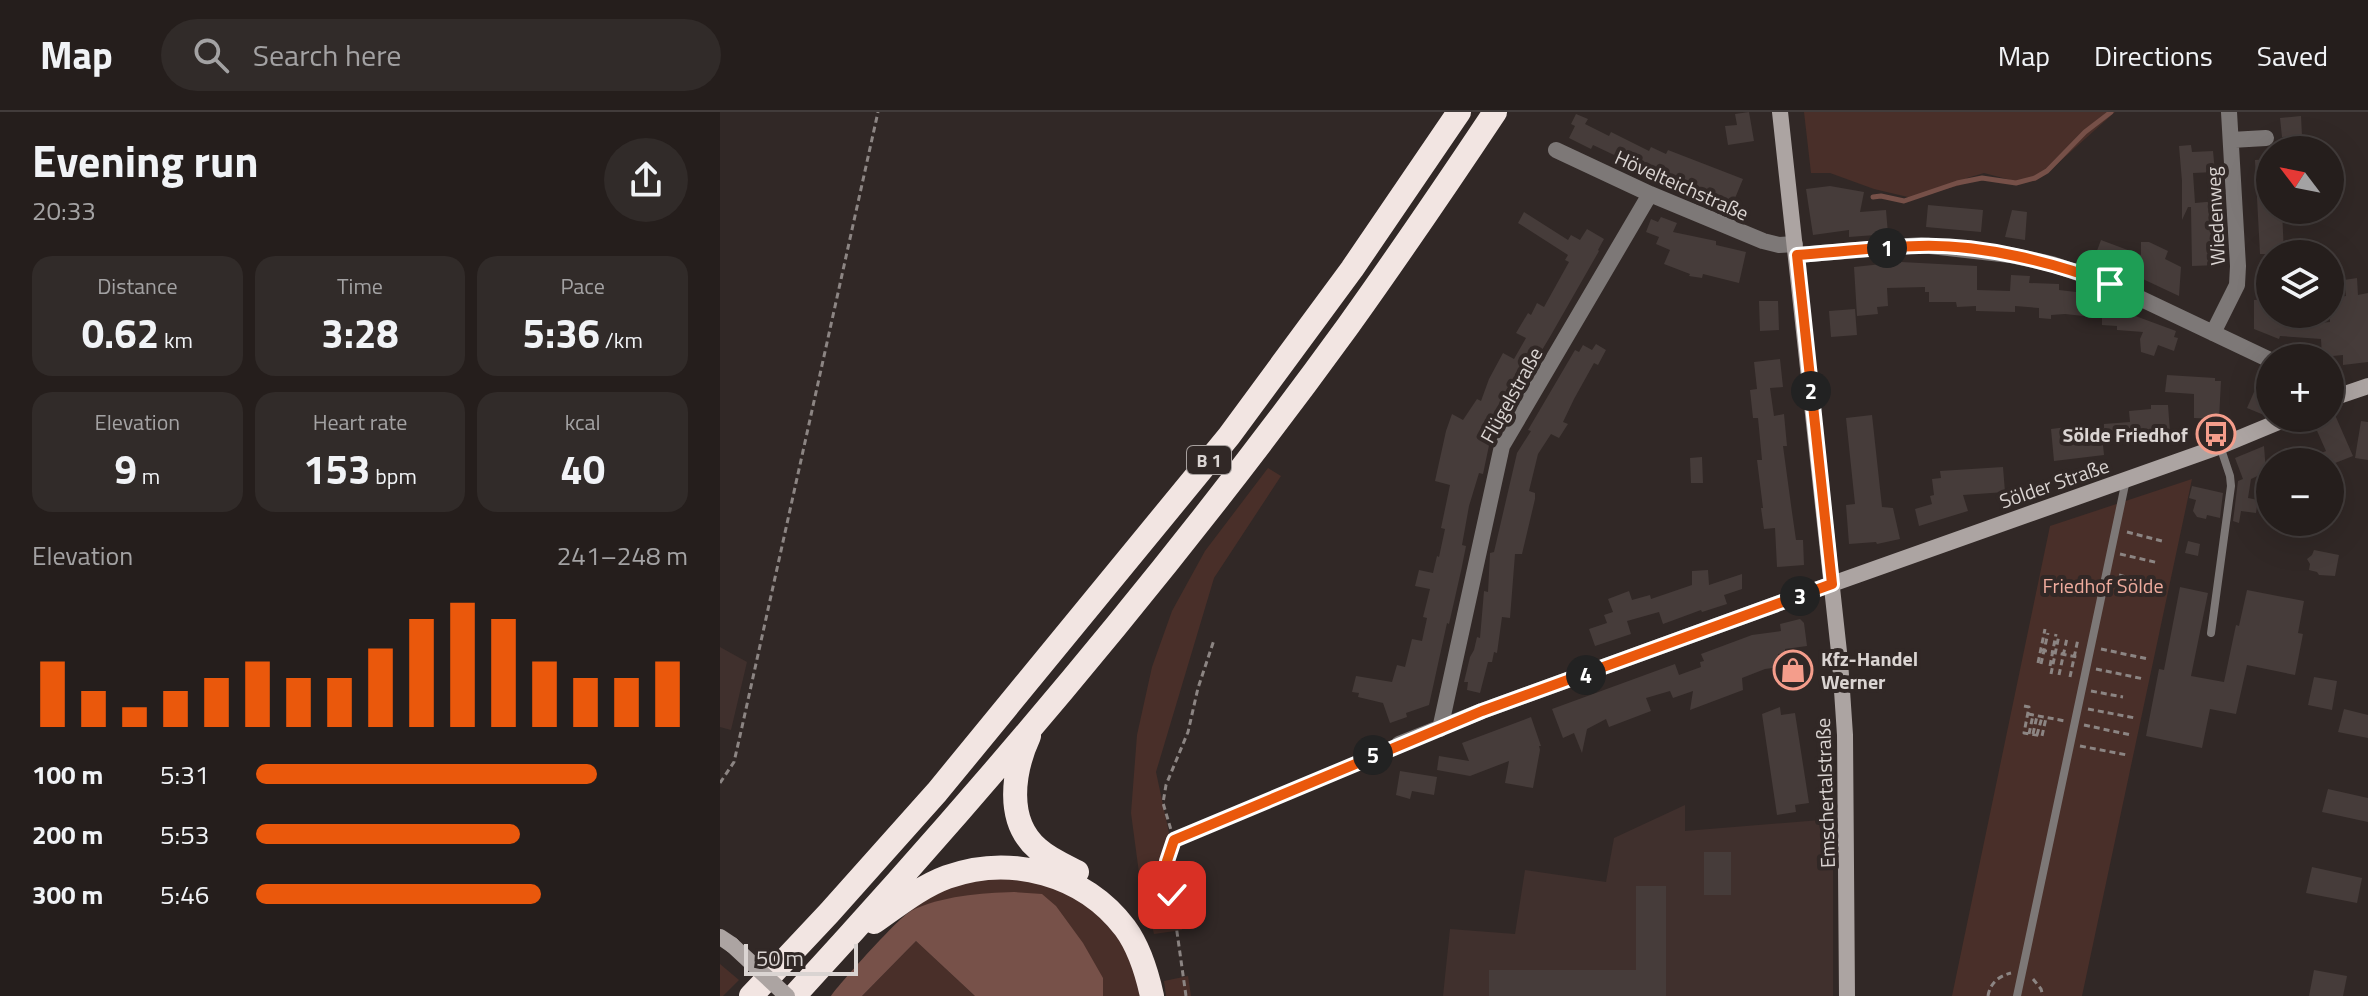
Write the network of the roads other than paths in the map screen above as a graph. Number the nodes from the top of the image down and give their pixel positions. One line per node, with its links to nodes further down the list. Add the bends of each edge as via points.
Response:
1 (1459, 112): 24 (highway, B 1, via 1229,436 937,792)
2 (1495, 112): 19 (highway, B 1, via 1266,435)
3 (1780, 112): 9 (main road, Emschertalstraße)
4 (2229, 112): 6 (street, Wiedenweg)
5 (2256, 139): 6 (street, Wiedenweg)
6 (2231, 140): 10 (street, Wiedenweg, via 2237,285)
7 (1556, 150): 8 (street, Hövelteichstraße)
8 (1650, 194): 9 (street, Hövelteichstraße); 20 (street, Flügelstraße, via 1502,446)
9 (1796, 250): 10 (street, Hövelteichstraße, via 1921,245 2010,255 2110,284); 17 (main road, Emschertalstraße)
10 (2213, 333): 11 (street, Hövelteichstraße)
11 (2256, 353)
12 (2368, 386): 13 (main road)
13 (2344, 393)
14 (2256, 431): 15 (main road, Sölder Straße)
15 (2220, 446): 16 (main road, Sölder Straße); 18 (lane, via 2231,486)
16 (2126, 479): 17 (main road, Sölder Straße); 30 (lane)
17 (1832, 584): 20 (street); 29 (main road, Emschertalstraße, via 1845,735)
18 (2211, 633)
19 (1035, 722): 23 (highway, B 1); 28 (highway, via 1017,775 1015,805 1022,830 1054,861 1112,894 1136,920 1151,950)
20 (1440, 729): 21 (street)
21 (1399, 744)
22 (726, 941): 25 (main road, bridge)
23 (839, 947): 26 (highway, B 1); 27 (highway, via 946,878 982,869 1019,868 1067,882 1111,912 1135,945)
24 (751, 996)
25 (787, 996)
26 (794, 996)
27 (1152, 996)
28 (1163, 996)
29 (1847, 996)
30 (2017, 996)

